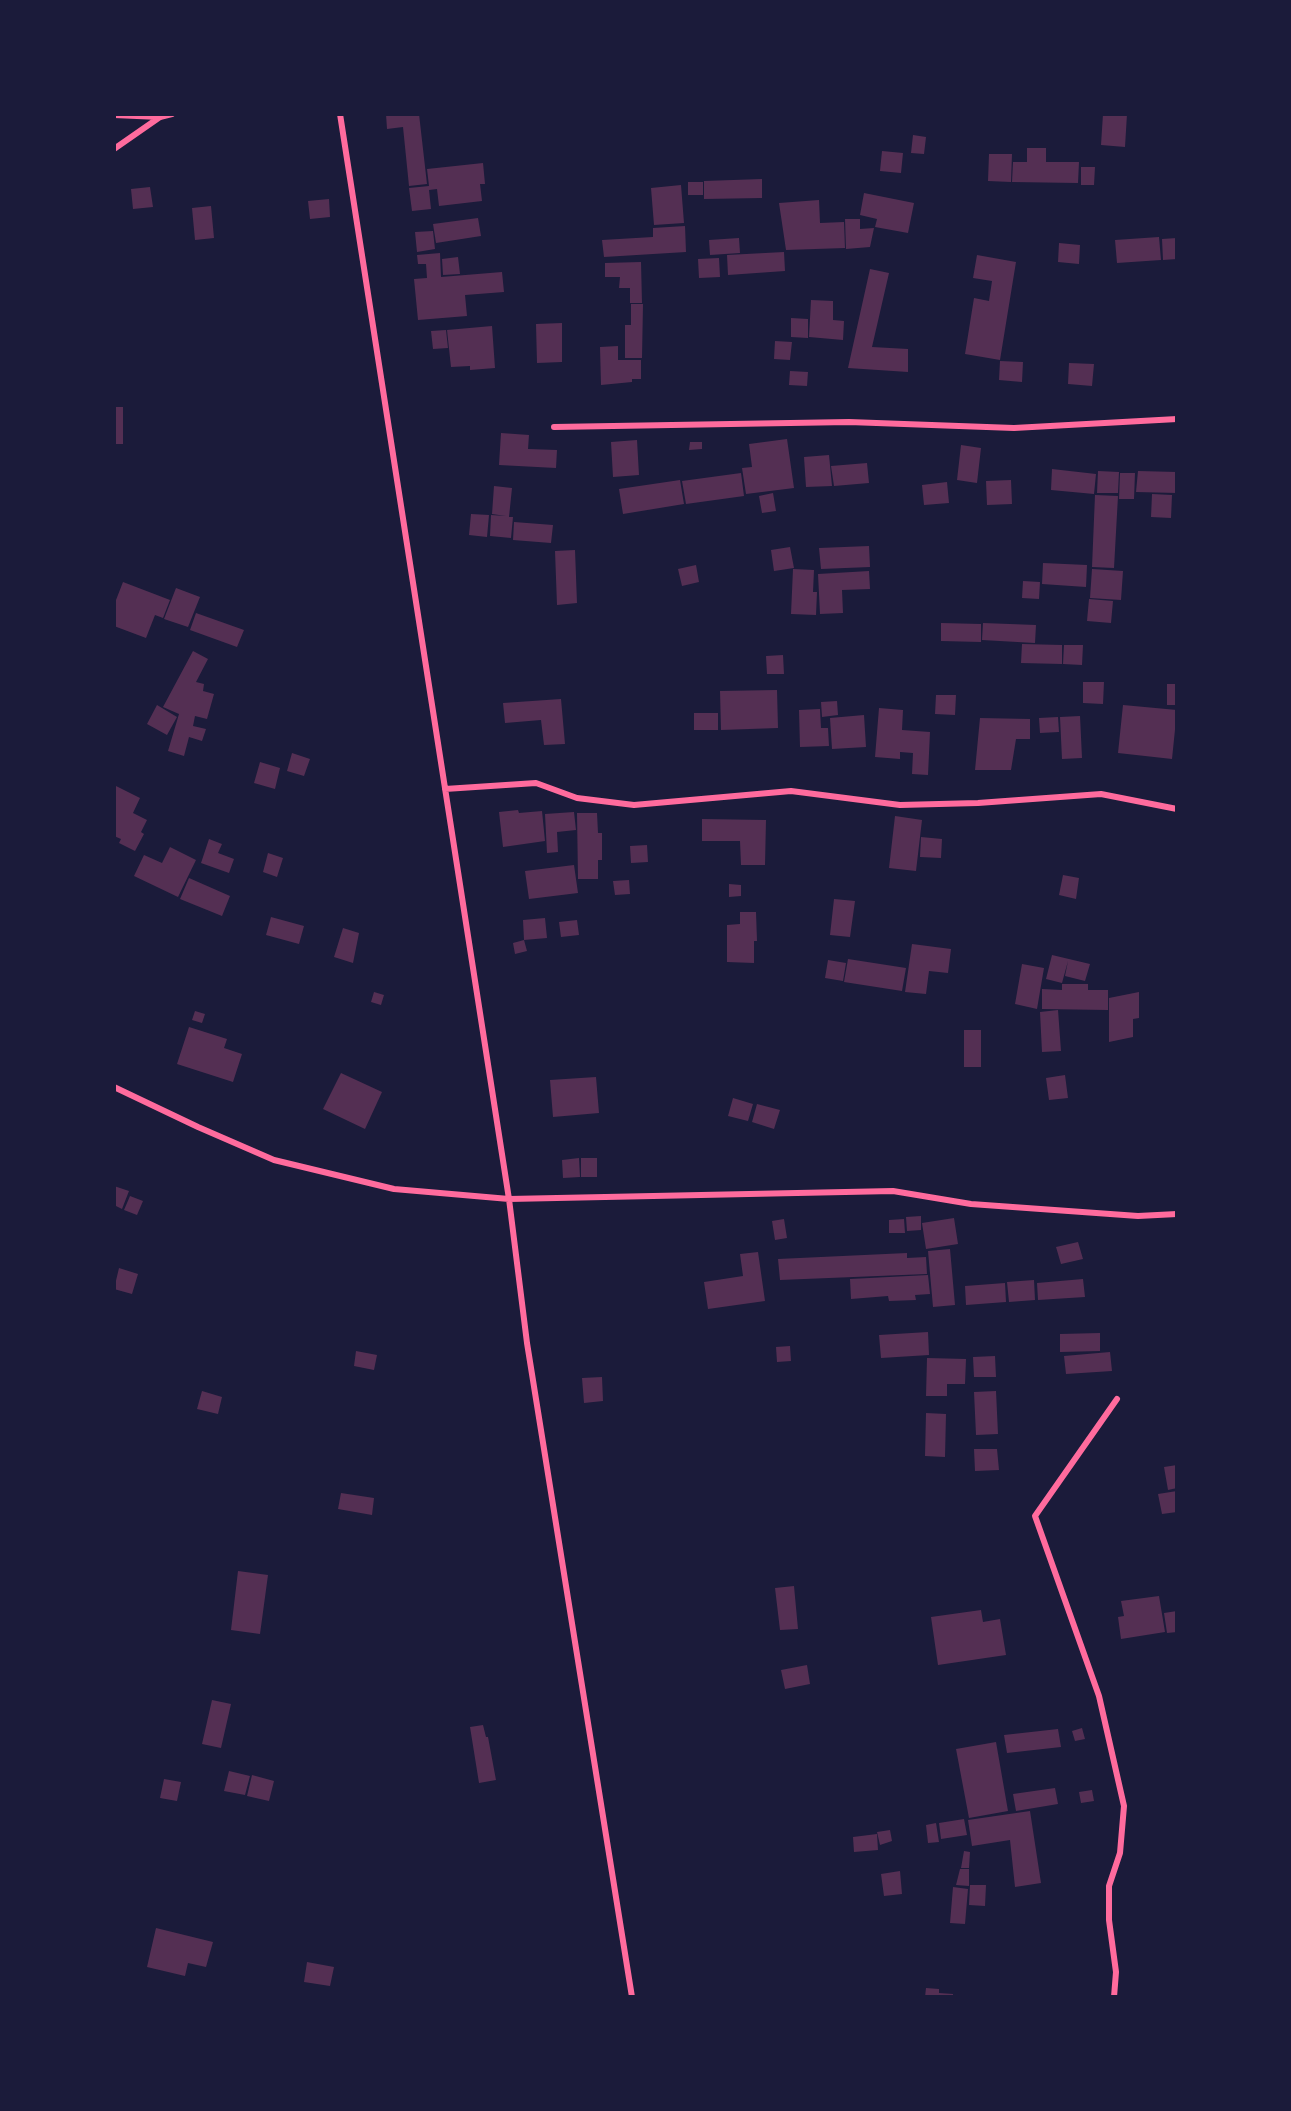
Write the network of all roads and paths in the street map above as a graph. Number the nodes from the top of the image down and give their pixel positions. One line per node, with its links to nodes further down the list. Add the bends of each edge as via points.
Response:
1 (172, 114): 4 (street)
2 (340, 114): 8 (street)
3 (114, 115): 4 (street)
4 (160, 117): 5 (street)
5 (114, 150)
6 (1177, 419): 7 (street, via 1014,428 849,422)
7 (554, 427)
8 (445, 789): 9 (street, via 536,783 577,798 634,805 791,791 900,805 1101,794); 11 (street)
9 (1177, 808)
10 (114, 1087): 11 (street, via 274,1160 394,1189)
11 (509, 1199): 12 (street, via 893,1191 971,1204 1138,1216); 14 (street, via 529,1354)
12 (1177, 1214)
13 (1117, 1399): 15 (street, via 1035,1516 1099,1696 1124,1806 1120,1853 1109,1886 1116,1972)
14 (632, 1997)
15 (1114, 1997)

